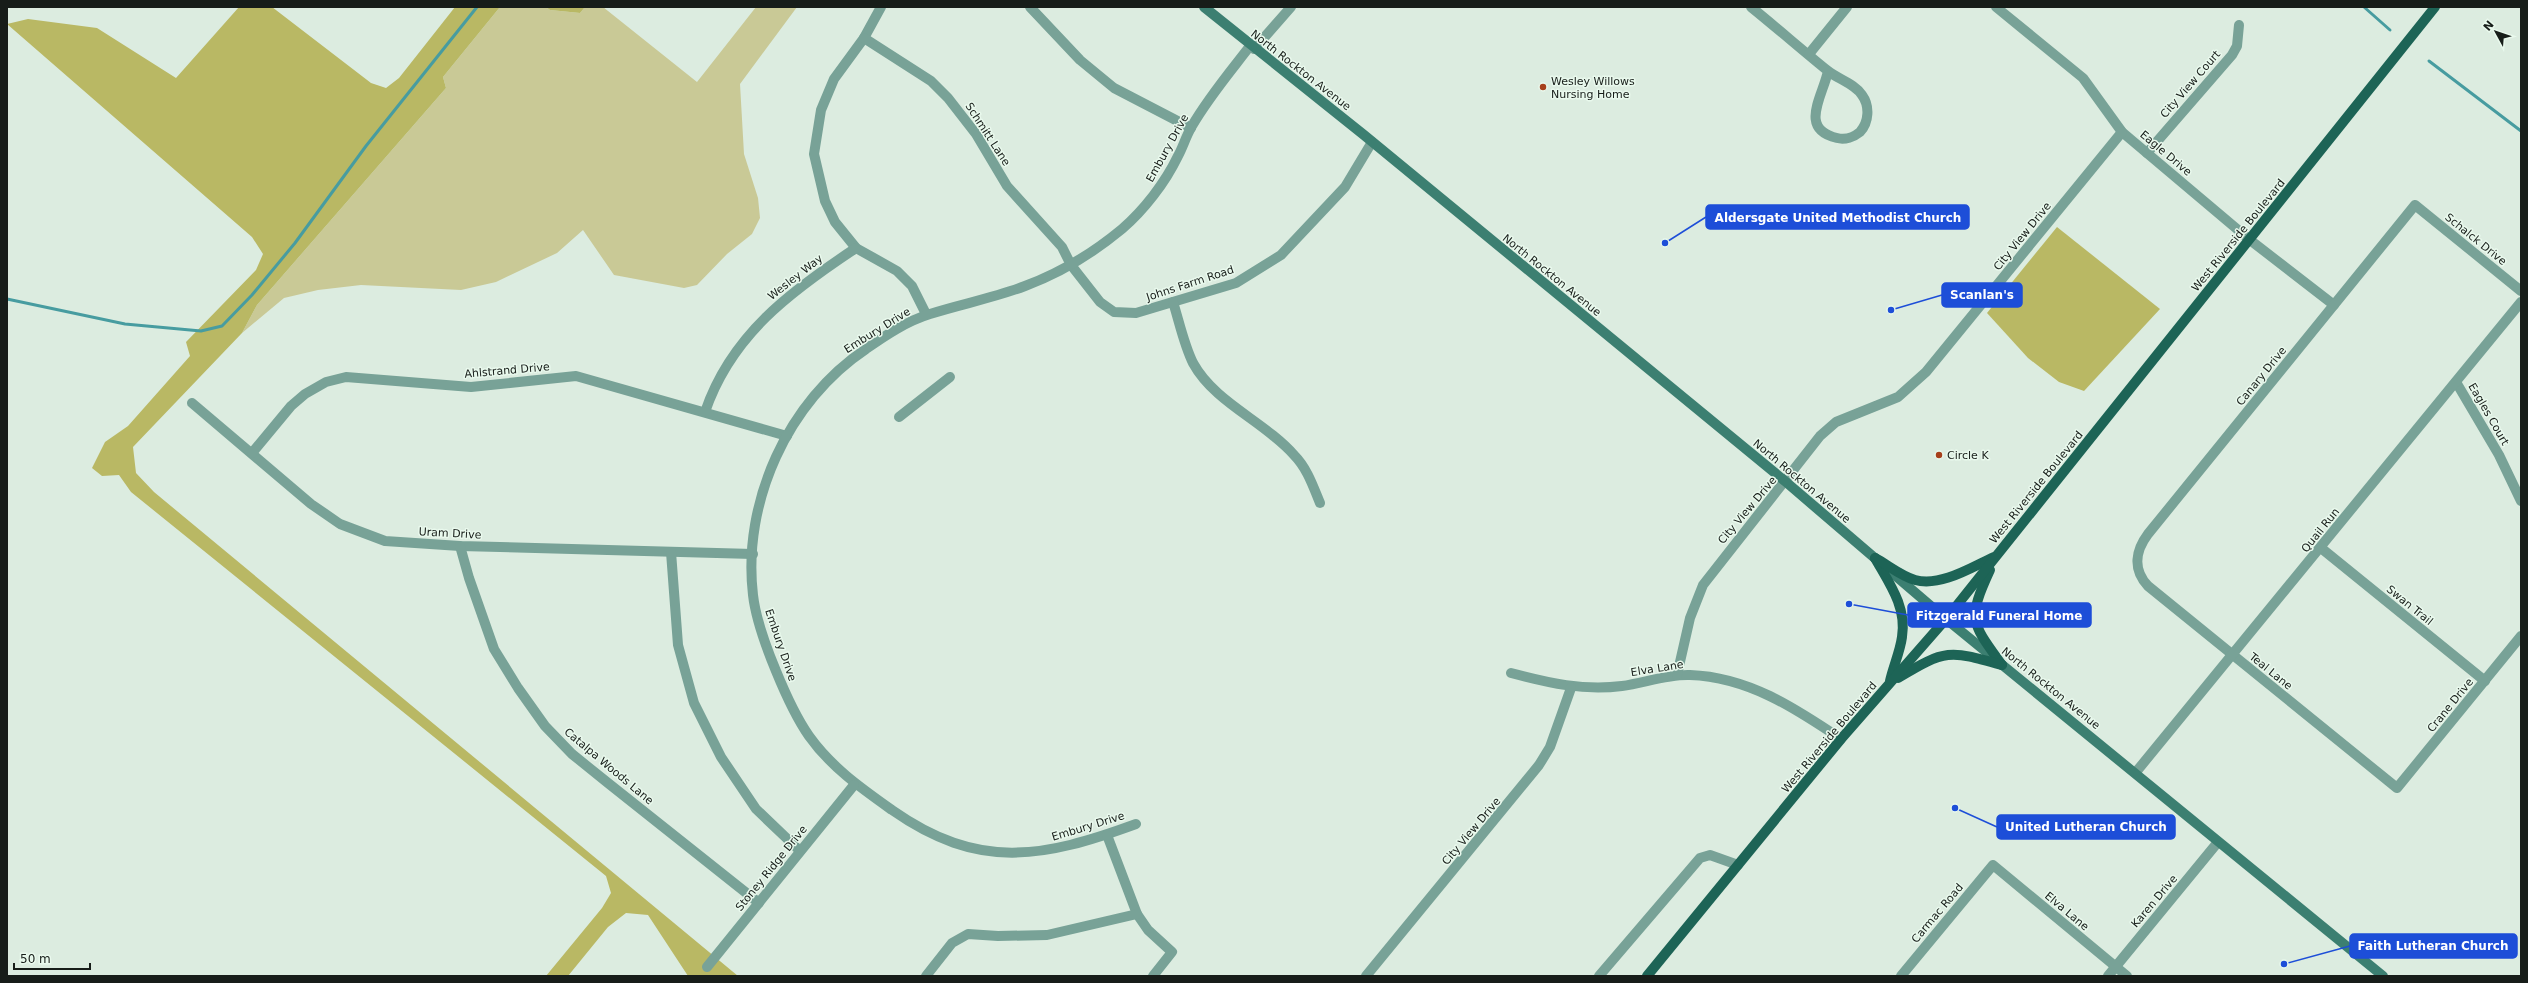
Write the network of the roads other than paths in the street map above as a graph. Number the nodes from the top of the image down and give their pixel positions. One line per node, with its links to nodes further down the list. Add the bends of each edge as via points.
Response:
1 (881, 7): 10 (street)
2 (1030, 7): 14 (street, via 1080,60 1114,88)
3 (1204, 7): 11 (street, North Rockton Avenue)
4 (1291, 7): 11 (street, Embury Drive)
5 (1751, 7): 12 (street)
6 (1847, 7): 12 (street)
7 (1996, 7): 15 (street, Eagle Drive, via 2083,78)
8 (2435, 7): 19 (main road, West Riverside Boulevard)
9 (2239, 25): 17 (street, City View Court, via 2237,46 2232,55)
10 (864, 38): 20 (street, via 834,79 821,110 814,154 825,201 835,222); 21 (street, Schmitt Lane, via 931,81 948,98 976,134 1007,186 1062,247)
11 (1252, 47): 14 (street, Embury Drive); 16 (street, North Rockton Avenue)
12 (1809, 54): 13 (street)
13 (1828, 71): 13 (street, via 1854,88 1862,95 1866,104 1868,113 1865,124 1860,132 1850,138 1832,137 1822,132 1816,124 1818,99)
14 (1191, 128): 21 (street, Embury Drive, via 1177,159 1155,194 1123,228)
15 (2122, 132): 17 (street, Eagle Drive); 34 (street, City View Drive, via 1926,372 1898,397 1836,422 1820,436)
16 (1372, 142): 23 (street, Johns Farm Road, via 1346,187 1281,255 1236,283); 34 (street, North Rockton Avenue)
17 (2147, 153): 19 (street, Eagle Drive)
18 (2415, 205): 22 (street, Schalck Drive); 25 (street, Canary Drive)
19 (2250, 240): 25 (street, Eagle Drive); 41 (main road, West Riverside Boulevard)
20 (856, 248): 26 (street, via 897,271 912,286); 30 (street, Wesley Way, via 779,302 746,338 714,387)
21 (1071, 265): 23 (street, Johns Farm Road, via 1100,302 1114,312 1136,313); 26 (street, Embury Drive, via 1025,286)
22 (2521, 291)
23 (1173, 302): 36 (street, via 1194,363 1215,390 1295,455 1308,475)
24 (2521, 302): 28 (street, Quail Run)
25 (2334, 305): 43 (street, Canary Drive, via 2143,540 2137,554)
26 (926, 314): 32 (street, Embury Drive, via 898,329 838,370 822,386 795,421)
27 (950, 377): 31 (street)
28 (2456, 382): 35 (street, Eagles Court, via 2499,456); 38 (street, Quail Run)
29 (192, 403): 33 (street, Uram Drive)
30 (705, 412): 32 (street, Ahlstrand Drive); 33 (street, Ahlstrand Drive, via 576,376 471,387 346,377 326,382 305,394 291,406)
31 (899, 417)
32 (787, 436): 40 (street, Embury Drive, via 778,450 763,491 754,530)
33 (252, 454): 37 (street, Uram Drive, via 311,504 340,524 360,533 385,541)
34 (1786, 482): 42 (street, North Rockton Avenue); 49 (street, City View Drive, via 1703,585 1690,618)
35 (2521, 502)
36 (1320, 503)
37 (460, 546): 39 (street, Uram Drive); 63 (street, Catalpa Woods Lane, via 494,648 545,726 572,754)
38 (2321, 548): 46 (street, Quail Run); 50 (street, Swan Trail)
39 (671, 552): 40 (street, Uram Drive); 60 (street, via 678,646 694,703 721,757 756,809)
40 (754, 554): 55 (street, Embury Drive, via 753,594 759,623 784,689 809,737)
41 (1996, 556): 42 (main road, via 1946,578 1932,581 1908,577); 44 (main road, West Riverside Boulevard); 47 (main road, via 1981,588 1974,620 1979,632)
42 (1875, 558): 44 (street, North Rockton Avenue); 51 (main road, via 1898,600 1902,613 1902,639)
43 (2138, 566): 46 (street, Teal Lane, via 2142,579 2148,586)
44 (1946, 619): 47 (street, North Rockton Avenue); 51 (main road, West Riverside Boulevard)
45 (2521, 636): 50 (street, Crane Drive)
46 (2231, 654): 54 (street, Quail Run); 56 (street, Teal Lane)
47 (2002, 664): 51 (main road, via 1959,653 1942,655 1926,661); 54 (street, North Rockton Avenue)
48 (1512, 673): 52 (street, Elva Lane)
49 (1677, 675): 52 (street, Elva Lane, via 1620,686); 53 (street, Elva Lane, via 1731,682 1760,690)
50 (2485, 681): 56 (street, Crane Drive)
51 (1890, 683): 53 (main road, West Riverside Boulevard)
52 (1571, 688): 69 (street, City View Drive, via 1550,747 1539,765)
53 (1841, 739): 61 (main road, West Riverside Boulevard)
54 (2136, 772): 59 (street, North Rockton Avenue)
55 (854, 785): 58 (street, Embury Drive, via 930,834 968,849 1013,854 1043,852); 60 (street, Stoney Ridge Drive)
56 (2397, 788)
57 (1136, 824): 58 (street, Embury Drive)
58 (1107, 835): 64 (street)
59 (2218, 842): 66 (street, Karen Drive); 75 (street, North Rockton Avenue)
60 (800, 850): 63 (street, Stoney Ridge Drive)
61 (1738, 865): 70 (street, via 1710,855 1700,858); 71 (main road, West Riverside Boulevard)
62 (1993, 865): 66 (street, Elva Lane); 72 (street, Carmac Road)
63 (759, 903): 65 (street, Stoney Ridge Drive)
64 (1137, 914): 67 (street, via 1047,935 968,934 952,943); 68 (street, via 1148,930 1172,952)
65 (707, 967)
66 (2115, 967): 73 (street, Karen Drive); 74 (street, Elva Lane)
67 (926, 976)
68 (1153, 976)
69 (1366, 976)
70 (1599, 976)
71 (1647, 976)
72 (1901, 976)
73 (2108, 976)
74 (2127, 976)
75 (2383, 976)

